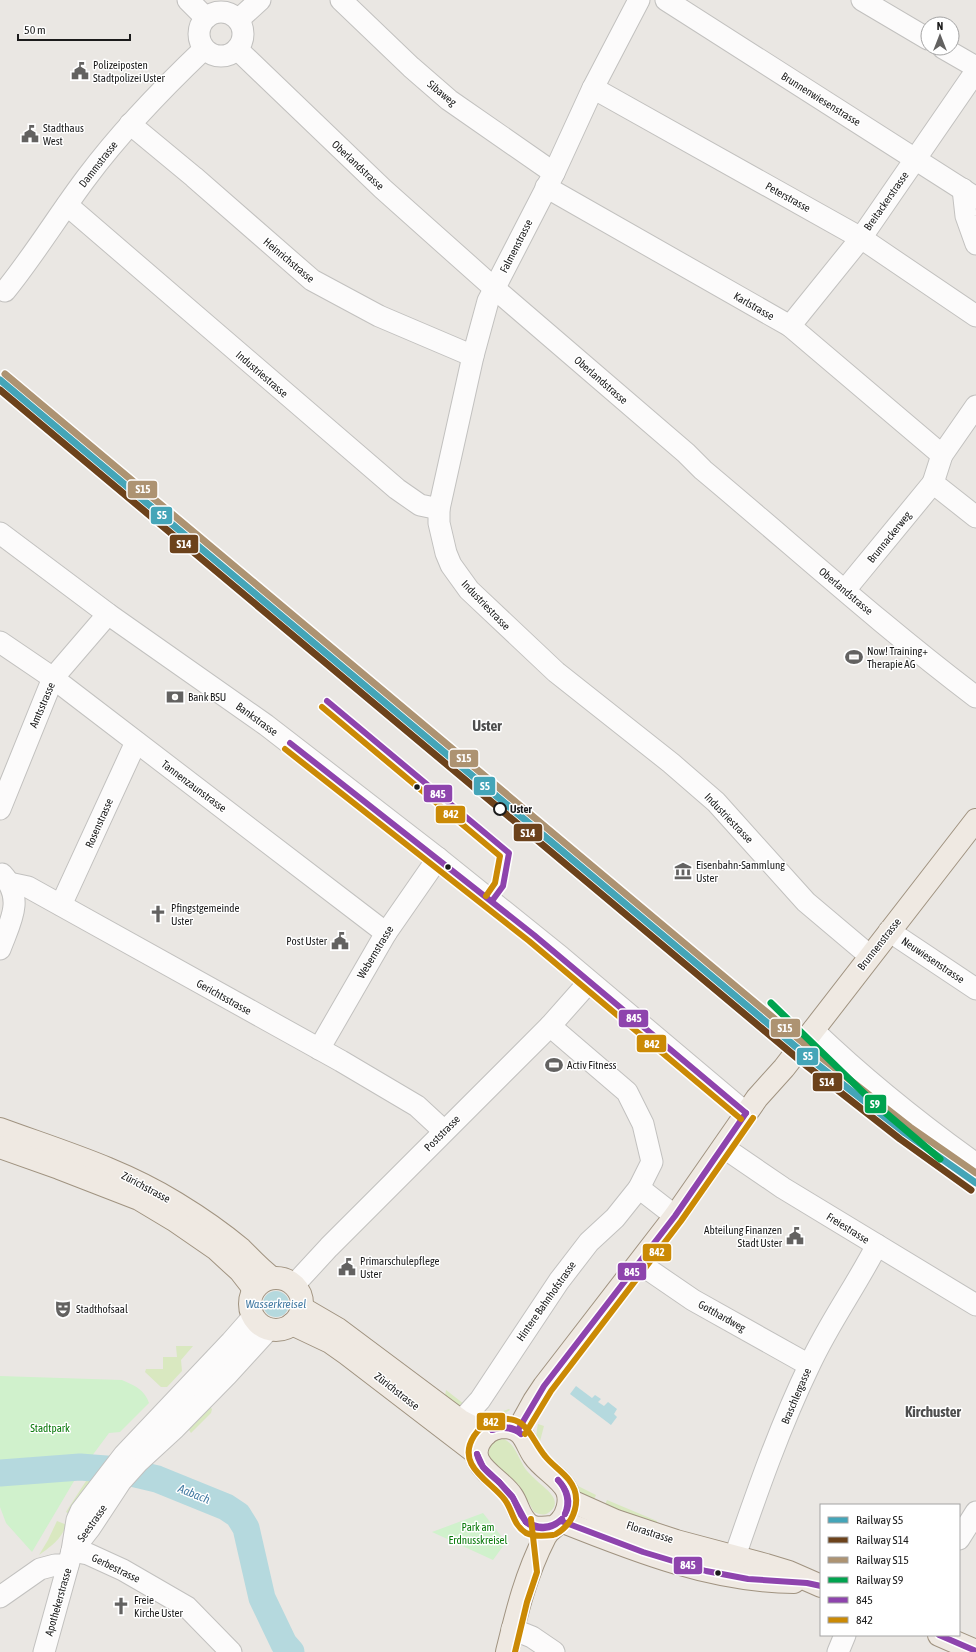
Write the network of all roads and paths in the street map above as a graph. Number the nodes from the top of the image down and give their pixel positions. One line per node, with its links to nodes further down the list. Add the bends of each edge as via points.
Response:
1 (188, 0): 7 (street)
2 (260, 0): 8 (street)
3 (341, 0): 18 (street, Sibaweg, via 411,68)
4 (639, 0): 15 (street, Falmenstrasse)
5 (666, 0): 17 (street, Brunnenwiesenstrasse)
6 (862, 0): 9 (street)
7 (206, 18): 8 (street, via 222,12); 10 (street, via 198,33)
8 (238, 20): 11 (street, via 243,35)
9 (920, 34)
10 (204, 48): 11 (street, via 210,54 219,56 229,55); 16 (street, Dammstrasse)
11 (237, 49): 23 (street, Oberlandstrasse, via 383,189)
12 (957, 56): 13 (street)
13 (976, 67)
14 (976, 71): 17 (street, Breitackerstrasse)
15 (593, 88): 18 (street, Falmenstrasse); 21 (street, Peterstrasse)
16 (130, 124): 20 (street, Dammstrasse, via 87,176); 27 (street, Heinrichstrasse, via 312,280 379,316)
17 (916, 159): 19 (street, Brunnenwiesenstrasse); 21 (street, Breitackerstrasse)
18 (550, 180): 23 (street, Falmenstrasse); 26 (street, Karlstrasse)
19 (970, 194): 22 (street, via 966,216)
20 (67, 205): 24 (street, Dammstrasse, via 30,260); 31 (street, Industriestrasse, via 397,489 420,505)
21 (860, 238): 25 (street, Peterstrasse); 26 (street, Breitackerstrasse)
22 (976, 244)
23 (494, 288): 27 (street, Falmenstrasse, via 484,313); 34 (street, Oberlandstrasse)
24 (5, 291)
25 (976, 316)
26 (790, 326): 29 (street, Karlstrasse)
27 (473, 356): 31 (street, Falmenstrasse)
28 (976, 406): 29 (street)
29 (942, 455): 30 (street)
30 (933, 484): 32 (street); 34 (street, Brunnackerweg)
31 (439, 509): 48 (street, Industriestrasse, via 439,522 446,553 451,565 469,590 556,672 644,740 716,802 806,902)
32 (976, 518)
33 (0, 533): 35 (street, Bankstrasse)
34 (845, 590): 38 (street, Oberlandstrasse)
35 (108, 614): 37 (street, Amtsstrasse); 42 (street, Bankstrasse, via 266,725)
36 (0, 642): 37 (street, Tannenzaunstrasse)
37 (53, 678): 39 (street, Tannenzaunstrasse); 40 (street, Amtsstrasse)
38 (976, 697)
39 (136, 742): 44 (street, Rosenstrasse); 46 (street, Tannenzaunstrasse)
40 (0, 809)
41 (976, 820): 45 (main road, Brunnenstrasse)
42 (438, 858): 46 (street, Webernstrasse); 49 (street, Bankstrasse)
43 (5, 877): 44 (street, Gerichtsstrasse); 47 (street, via 14,892 14,909)
44 (61, 905): 53 (street, Gerichtsstrasse)
45 (889, 931): 48 (main road, Brunnenstrasse); 50 (street, Neuwiesenstrasse)
46 (386, 933): 53 (street, Webernstrasse)
47 (0, 949)
48 (870, 956): 52 (main road, Brunnenstrasse)
49 (589, 982): 51 (street, Poststrasse); 54 (street, Bankstrasse)
50 (976, 989)
51 (550, 1026): 56 (street, Poststrasse); 60 (street, Hintere Bahnhofstrasse, via 627,1092 643,1124 652,1162)
52 (813, 1030): 54 (main road, Brunnenstrasse); 59 (street, via 876,1088)
53 (318, 1049): 56 (street, Gerichtsstrasse, via 417,1106)
54 (746, 1113): 58 (main road, Brunnenstrasse)
55 (0, 1129): 64 (main road, Zürichstrasse, via 97,1163 147,1186 230,1240)
56 (444, 1131): 65 (street, Poststrasse)
57 (0, 1147): 66 (main road, Zürichstrasse, via 139,1199 216,1249 240,1270)
58 (723, 1147): 61 (main road, Brunnenstrasse); 62 (street, Freiestrasse, via 783,1188)
59 (976, 1164)
60 (639, 1188): 61 (street); 71 (street, Hintere Bahnhofstrasse, via 615,1218 589,1242 559,1281 480,1400)
61 (675, 1216): 63 (main road, Brunnenstrasse)
62 (877, 1245): 67 (street, Freiestrasse); 70 (street, Braschlergasse)
63 (639, 1263): 70 (street, Gotthardweg, via 693,1300); 72 (main road, Brunnenstrasse, via 544,1386)
64 (272, 1278): 65 (main road, via 284,1279); 66 (main road)
65 (294, 1285): 68 (main road, via 301,1298)
66 (254, 1289): 69 (main road, via 250,1303)
67 (976, 1305)
68 (297, 1316): 69 (main road, via 281,1329); 71 (main road, Zürichstrasse, via 338,1329); 74 (main road, Zürichstrasse)
69 (261, 1323): 81 (street, Seestrasse, via 231,1342 113,1479 90,1528)
70 (809, 1365): 80 (street, Braschlergasse, via 768,1462)
71 (461, 1421): 73 (main road, Zürichstrasse)
72 (518, 1430): 73 (main road, via 505,1427); 75 (main road, via 542,1466 561,1482)
73 (486, 1434): 74 (main road, via 480,1441)
74 (476, 1453): 77 (main road, via 485,1470 505,1486)
75 (569, 1500): 78 (main road, via 566,1512); 80 (main road, Florastrasse, via 616,1521 676,1541)
76 (976, 1512): 79 (street)
77 (524, 1520): 78 (main road, Florastrasse, via 532,1526 541,1528); 83 (main road)
78 (557, 1524): 82 (main road, Florastrasse); 83 (main road, via 546,1536)
79 (960, 1537)
80 (734, 1556): 82 (street, via 719,1564 694,1558); 84 (main road, Florastrasse, via 789,1572)
81 (70, 1558): 85 (street, via 40,1569); 89 (street, Gerbestrasse, via 88,1554 159,1590 187,1607); 91 (street, Apothekerstrasse)
82 (682, 1565): 84 (main road, Florastrasse, via 730,1576)
83 (529, 1571): 86 (main road)
84 (816, 1584)
85 (0, 1597)
86 (512, 1629): 92 (main road); 93 (street, via 532,1637)
87 (845, 1636): 94 (street)
88 (942, 1636): 90 (main road)
89 (221, 1648)
90 (976, 1651)
91 (44, 1652)
92 (507, 1652)
93 (554, 1652)
94 (838, 1652)

